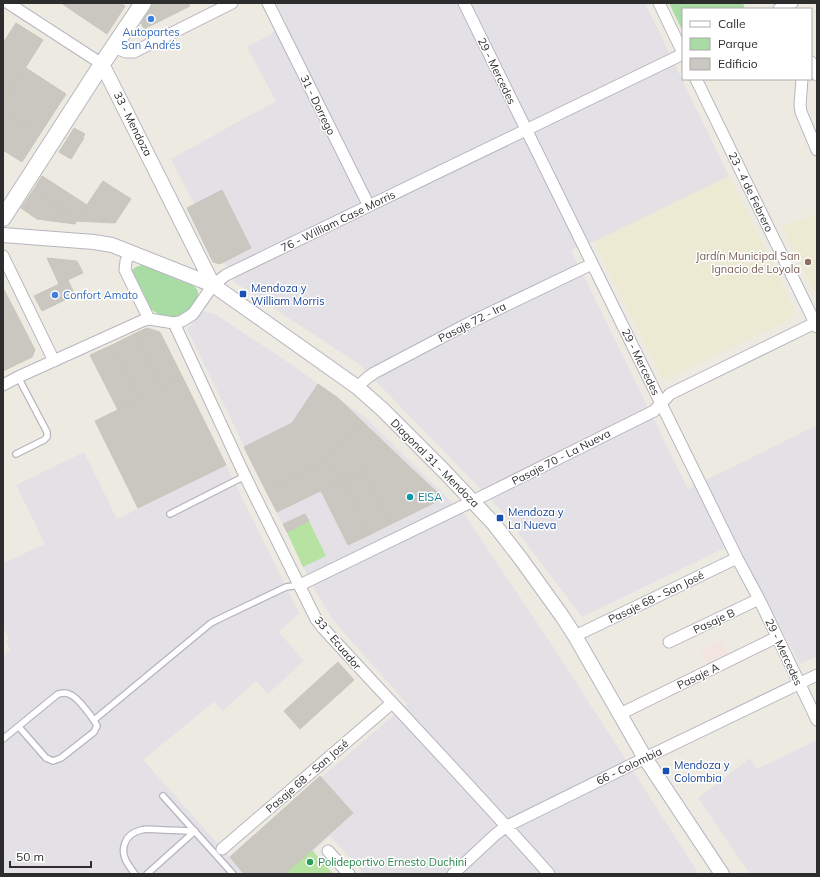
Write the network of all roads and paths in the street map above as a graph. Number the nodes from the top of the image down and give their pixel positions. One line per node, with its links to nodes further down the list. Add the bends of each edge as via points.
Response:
1 (8, 3): 10 (street)
2 (143, 3): 7 (main road)
3 (232, 3): 7 (street, via 134,52)
4 (268, 3): 17 (street, 31 - Dorrego)
5 (464, 3): 15 (street, 29 - Mercedes)
6 (658, 3): 8 (street)
7 (113, 48): 10 (main road)
8 (682, 51)
9 (682, 53): 15 (street, 76 - William Case Morris)
10 (102, 64): 18 (main road); 23 (street, 33 - Mendoza)
11 (812, 64): 12 (street)
12 (817, 74)
13 (696, 80): 26 (street, 23 - 4 de Febrero)
14 (802, 80): 16 (street, via 801,112)
15 (526, 129): 17 (street, 76 - William Case Morris); 22 (street, 29 - Mercedes)
16 (817, 150)
17 (368, 206): 23 (street, 76 - William Case Morris, via 226,275)
18 (3, 218)
19 (3, 235): 20 (street, Diagonal 31 - Mendoza, via 102,243)
20 (130, 252): 23 (street, Diagonal 31 - Mendoza); 24 (street, via 125,270)
21 (3, 256): 27 (street)
22 (592, 264): 30 (street, Pasaje 72 - Ira, via 469,323 374,373); 31 (street, 29 - Mercedes)
23 (213, 285): 25 (street, 76 - William Case Morris, via 193,314); 30 (street, Diagonal 31 - Mendoza)
24 (149, 319): 25 (street); 27 (street)
25 (174, 323): 33 (street, 33 - Ecuador)
26 (816, 324): 31 (street, Pasaje 70 - La Nueva, via 670,394)
27 (54, 361): 28 (street)
28 (18, 377): 29 (street); 32 (lane, via 47,432 47,437)
29 (3, 385)
30 (357, 387): 34 (street, Diagonal 31 - Mendoza)
31 (661, 403): 34 (street, Pasaje 70 - La Nueva, via 654,411); 36 (street, 29 - Mercedes)
32 (16, 454)
33 (245, 476): 35 (lane); 37 (street, 33 - Ecuador)
34 (473, 501): 37 (street, Pasaje 70 - La Nueva); 39 (street, Diagonal 31 - Mendoza, via 521,558)
35 (170, 514)
36 (737, 558): 38 (street, 29 - Mercedes); 39 (street, Pasaje 68 - San José)
37 (300, 585): 44 (street, 33 - Ecuador, via 322,628); 46 (lane, via 286,588 211,624)
38 (759, 599): 40 (street, 29 - Mercedes); 41 (street, Pasaje B)
39 (575, 636): 45 (street, Diagonal 31 - Mendoza)
40 (777, 637): 43 (street, 29 - Mercedes); 45 (street, Pasaje A)
41 (669, 642)
42 (817, 675): 43 (street, 66 - Colombia)
43 (799, 684): 47 (street, 29 - Mercedes); 50 (street, 66 - Colombia)
44 (392, 703): 52 (street, 33 - Ecuador); 54 (street, Pasaje 68 - San José)
45 (620, 714): 50 (street, Diagonal 31 - Mendoza)
46 (94, 720): 48 (lane, via 73,695 66,693 58,694); 48 (lane, via 97,726 94,732 61,758 53,761 46,758)
47 (817, 720)
48 (19, 727): 49 (lane)
49 (3, 739)
50 (646, 758): 52 (street, 66 - Colombia); 62 (street, Diagonal 31 - Mendoza)
51 (163, 796): 53 (lane)
52 (507, 826): 60 (street, 66 - Colombia); 61 (street, 33 - Ecuador)
53 (195, 831): 54 (lane); 56 (lane, via 149,829 134,833 126,840 123,849 127,863); 57 (lane)
54 (218, 851): 58 (lane)
55 (328, 851): 59 (street)
56 (135, 874)
57 (147, 874)
58 (233, 874)
59 (349, 874)
60 (453, 874)
61 (549, 874)
62 (722, 874)

